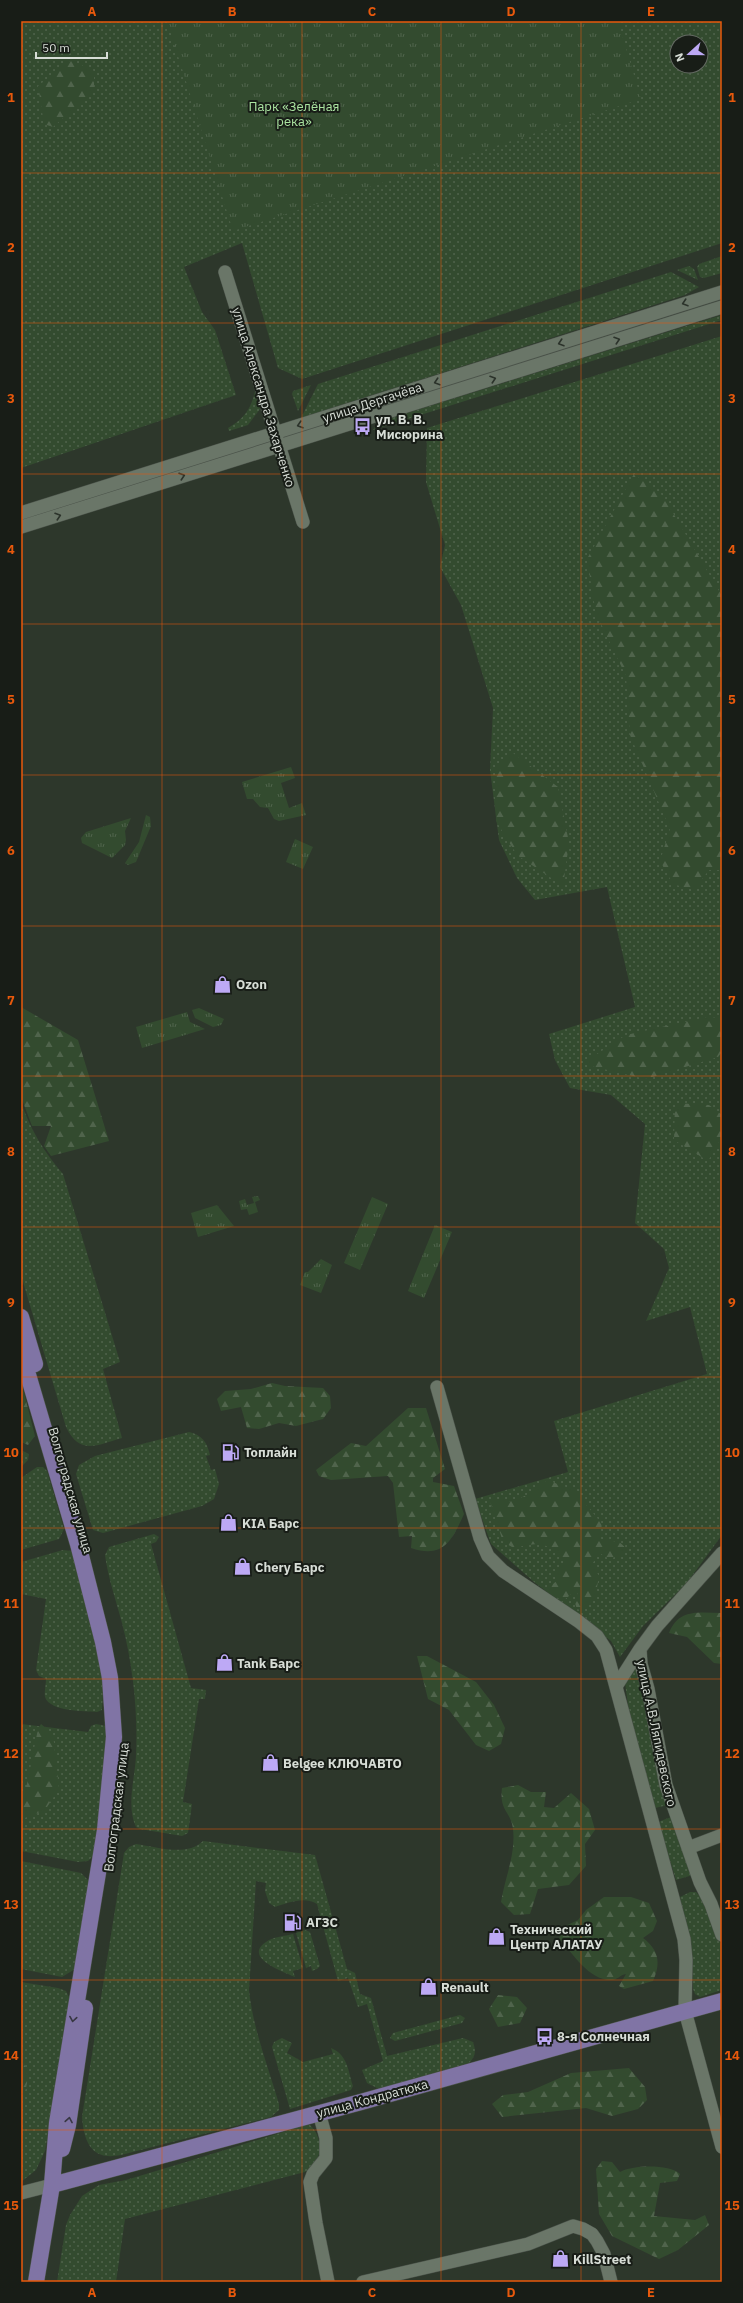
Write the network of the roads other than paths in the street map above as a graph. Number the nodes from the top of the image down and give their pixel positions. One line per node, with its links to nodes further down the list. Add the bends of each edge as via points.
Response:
1 (225, 272): 4 (street, улица Александра Захарченко)
2 (722, 292): 4 (street, улица Дергачёва, one-way to 4)
3 (722, 306): 5 (street, улица Дергачёва, one-way to 3)
4 (276, 432): 5 (street, улица Александра Захарченко); 6 (street, улица Дергачёва)
5 (280, 446): 7 (street, улица Александра Захарченко); 8 (street, улица Дергачёва, one-way to 5)
6 (21, 513)
7 (303, 522)
8 (21, 527)
9 (21, 1317): 22 (main road, Волгоградская улица, one-way to 9, via 68,2125 88,1987 115,1832 123,1766 124,1724 120,1677 112,1640 87,1542)
10 (21, 1351): 22 (main road, Волгоградская улица, one-way to 22, via 78,1544 103,1642 114,1721 113,1764 105,1830 57,2123)
11 (437, 1387): 14 (street, via 480,1538 488,1556 503,1571 597,1636 606,1650)
12 (722, 1553): 13 (street, улица А.В.Ляпидевского)
13 (640, 1648): 14 (street); 16 (street, улица А.В.Ляпидевского, via 641,1664 666,1785)
14 (617, 1685): 19 (street, via 684,1939)
15 (722, 1835): 16 (street)
16 (688, 1848): 17 (street, улица А.В.Ляпидевского)
17 (722, 1935)
18 (722, 2000): 19 (main road, улица Кондратюка)
19 (685, 2011): 20 (main road, улица Кондратюка); 21 (street)
20 (319, 2113): 22 (main road, улица Кондратюка); 25 (street, via 326,2138 326,2158 310,2182)
21 (722, 2148)
22 (52, 2185): 23 (street, улица Кондратюка); 24 (main road, Волгоградская улица)
23 (21, 2194)
24 (36, 2282)
25 (328, 2282)
26 (363, 2282): 27 (street, via 528,2244 573,2226 592,2234 597,2241 604,2254)
27 (612, 2282)

